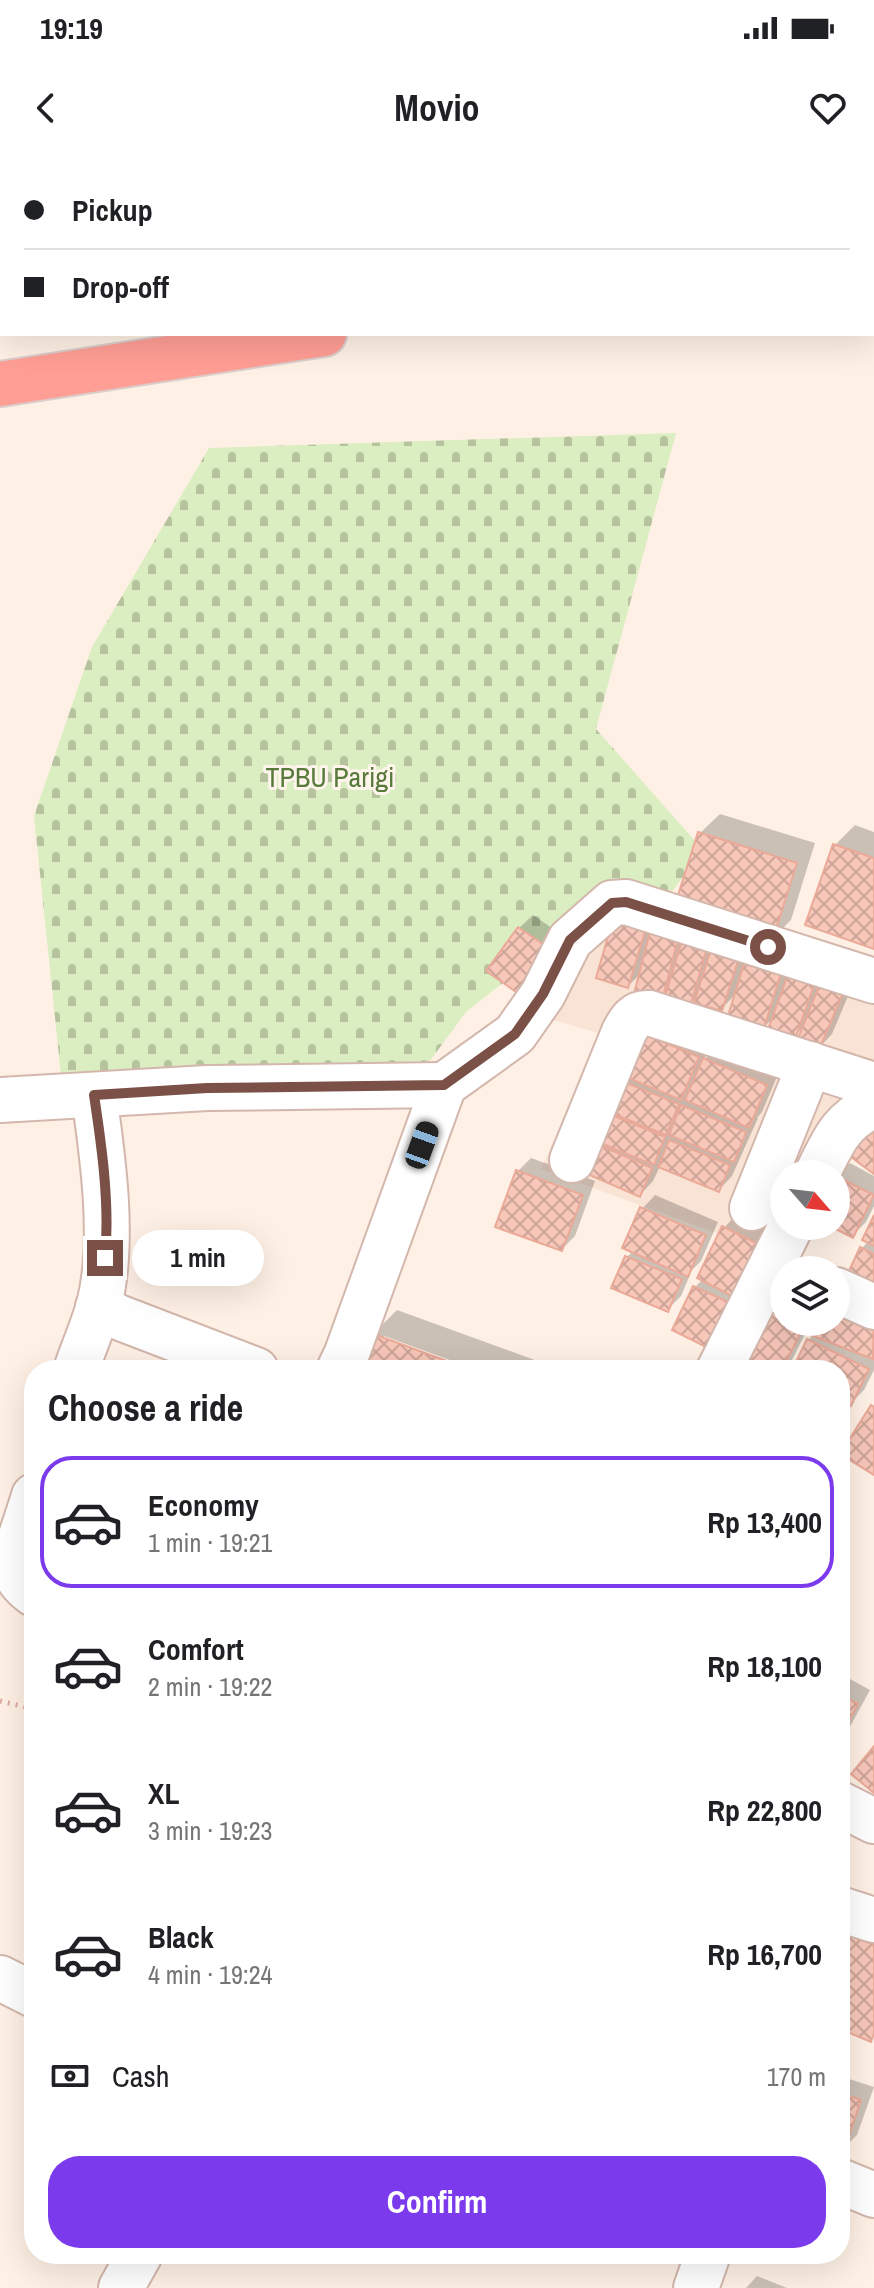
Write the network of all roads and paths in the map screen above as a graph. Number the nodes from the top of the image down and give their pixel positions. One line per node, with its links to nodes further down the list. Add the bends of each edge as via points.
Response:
1 (311, 336): 2 (highway)
2 (0, 384)
3 (874, 981): 5 (street, via 626,902 612,903 570,940 515,1034)
4 (810, 1064): 6 (street); 10 (street, via 641,1012 624,1032); 12 (street)
5 (444, 1085): 7 (street); 19 (street)
6 (874, 1085)
7 (94, 1095): 8 (street); 15 (street, via 107,1237)
8 (0, 1100)
9 (874, 1105): 11 (street, via 839,1131)
10 (572, 1160)
11 (824, 1160)
12 (752, 1208)
13 (785, 1252): 20 (street)
14 (850, 1296): 16 (street)
15 (98, 1307): 17 (street); 18 (street)
16 (874, 1307)
17 (79, 1360)
18 (230, 1360)
19 (344, 1360)
20 (725, 1360)
21 (24, 1526): 22 (street, via 13,1558)
22 (24, 1586)
23 (0, 1701): 24 (path)
24 (24, 1707)
25 (850, 1809): 26 (street)
26 (874, 1821)
27 (850, 1912): 28 (street)
28 (874, 1920)
29 (0, 1978): 30 (street)
30 (24, 1990)
31 (850, 2185): 32 (street)
32 (874, 2195)
33 (134, 2264): 35 (street)
34 (704, 2264): 36 (street)
35 (121, 2288)
36 (696, 2288)

